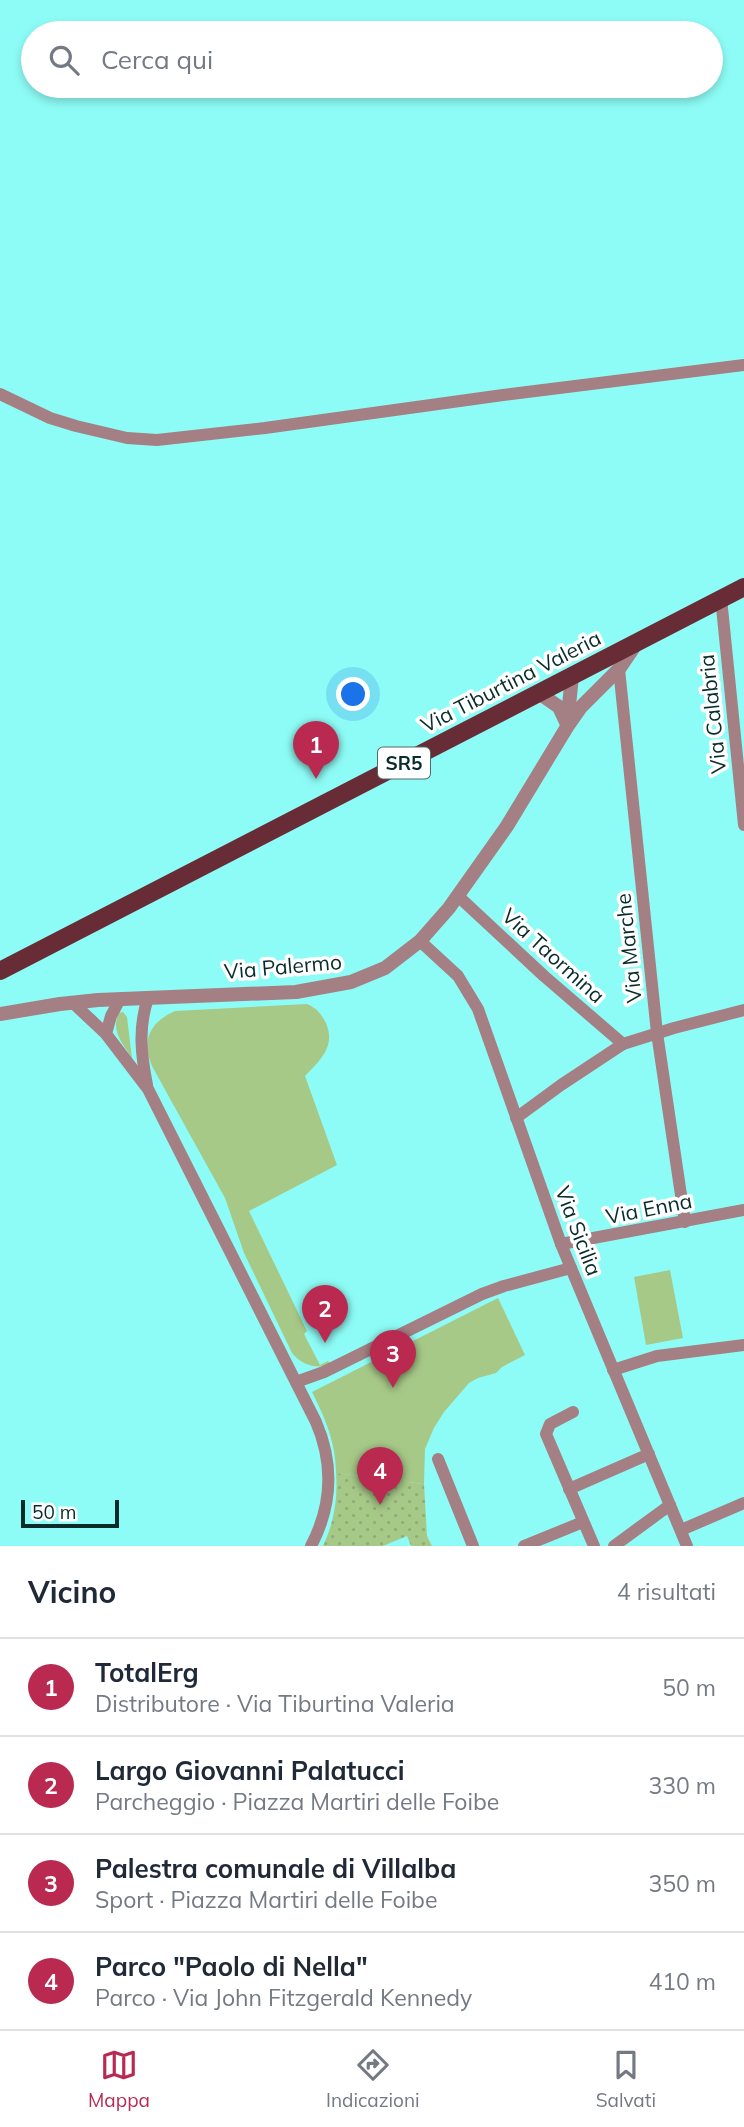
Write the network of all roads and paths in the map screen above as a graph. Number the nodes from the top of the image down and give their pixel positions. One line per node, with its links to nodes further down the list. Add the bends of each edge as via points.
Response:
1 (744, 365): 2 (street, via 157,440 76,426)
2 (0, 394)
3 (744, 587): 4 (main road, Via Tiburtina Valeria / SR5)
4 (721, 598): 5 (main road, Via Tiburtina Valeria / SR5); 11 (street, Via Calabria)
5 (638, 640): 6 (street, Via Palermo); 7 (main road, Via Tiburtina Valeria / SR5)
6 (619, 669): 9 (street, Via Palermo); 21 (street, Via Marche)
7 (572, 676): 8 (main road, Via Tiburtina Valeria / SR5); 9 (street, via 581,692); 10 (street, Via Palermo)
8 (539, 693): 10 (street, via 559,707); 14 (main road, Via Tiburtina Valeria / SR5)
9 (581, 707): 10 (street, Via Palermo)
10 (567, 727): 12 (street, Via Palermo, via 508,826)
11 (744, 825)
12 (457, 896): 13 (street, Via Palermo); 23 (street, Via Taormina)
13 (421, 941): 16 (street, Via Palermo, via 385,968 343,984 296,992); 25 (street, Via Sicilia, via 458,976 475,1003)
14 (0, 971)
15 (0, 998): 20 (street)
16 (148, 998): 17 (street, Via Palermo); 24 (street, via 140,1038)
17 (120, 999): 18 (street, Via Palermo); 22 (street)
18 (72, 1002): 20 (street, Via Palermo); 22 (street)
19 (744, 1010): 21 (street)
20 (2, 1014)
21 (657, 1033): 23 (street); 27 (street, Via Marche)
22 (106, 1034): 24 (street)
23 (623, 1044): 25 (street)
24 (148, 1089): 32 (street)
25 (516, 1118): 28 (street, Via Sicilia)
26 (744, 1210): 27 (street, Via Enna)
27 (685, 1222): 28 (street, Via Enna)
28 (561, 1244): 29 (street, Via Sicilia)
29 (571, 1268): 31 (street, Via Sicilia); 32 (street, via 482,1294)
30 (744, 1345): 31 (street, via 657,1356)
31 (613, 1370): 34 (street, Via Sicilia)
32 (296, 1382): 41 (street, via 320,1430 328,1462 326,1508)
33 (573, 1412): 36 (street, via 545,1431)
34 (649, 1454): 36 (street); 38 (street, Via Sicilia)
35 (438, 1459): 42 (street)
36 (569, 1489): 39 (street)
37 (744, 1503): 40 (street)
38 (670, 1505): 40 (street, Via Sicilia); 45 (street)
39 (583, 1522): 43 (street); 44 (street)
40 (681, 1530): 46 (street, Via Sicilia)
41 (311, 1546)
42 (473, 1546)
43 (524, 1546)
44 (594, 1546)
45 (614, 1546)
46 (687, 1546)

